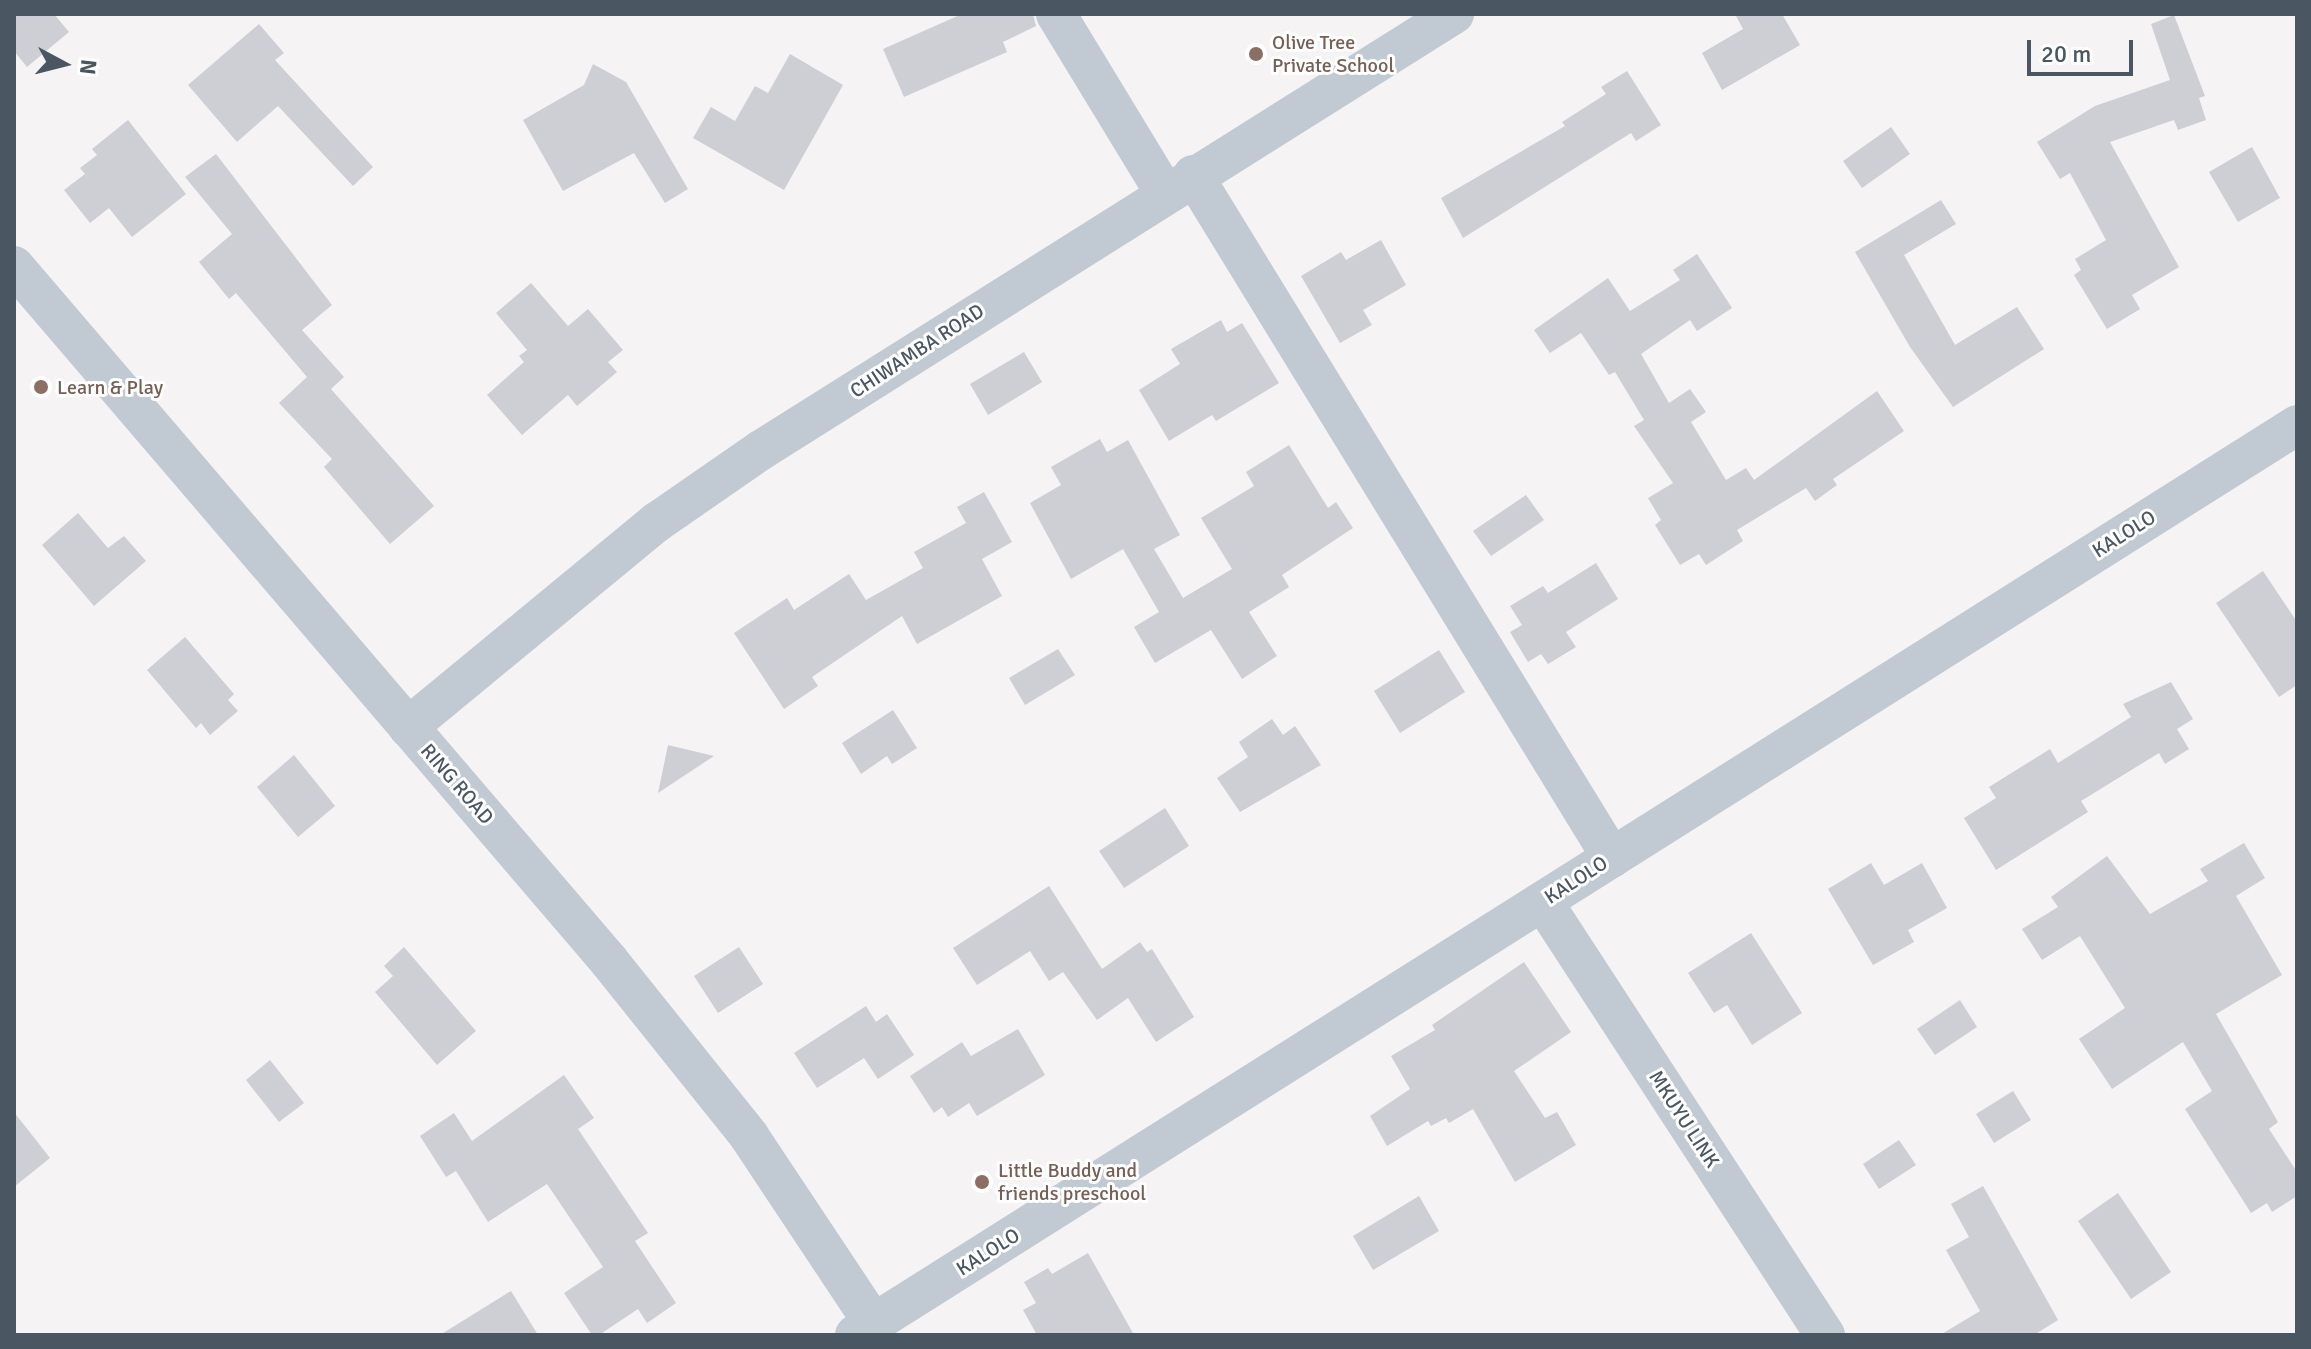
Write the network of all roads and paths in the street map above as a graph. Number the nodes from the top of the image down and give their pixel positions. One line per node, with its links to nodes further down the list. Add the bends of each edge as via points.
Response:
1 (1056, 14): 3 (street)
2 (1454, 14): 3 (street, CHIWAMBA ROAD)
3 (1179, 184): 6 (street, CHIWAMBA ROAD, via 657,522); 7 (street)
4 (14, 266): 6 (street, RING ROAD)
5 (2297, 425): 7 (street, KALOLO)
6 (408, 727): 9 (street, RING ROAD, via 609,961 749,1136)
7 (1612, 858): 8 (street, KALOLO)
8 (1543, 902): 9 (street, KALOLO); 10 (street, MKUYU LINK)
9 (864, 1329)
10 (1825, 1335)

